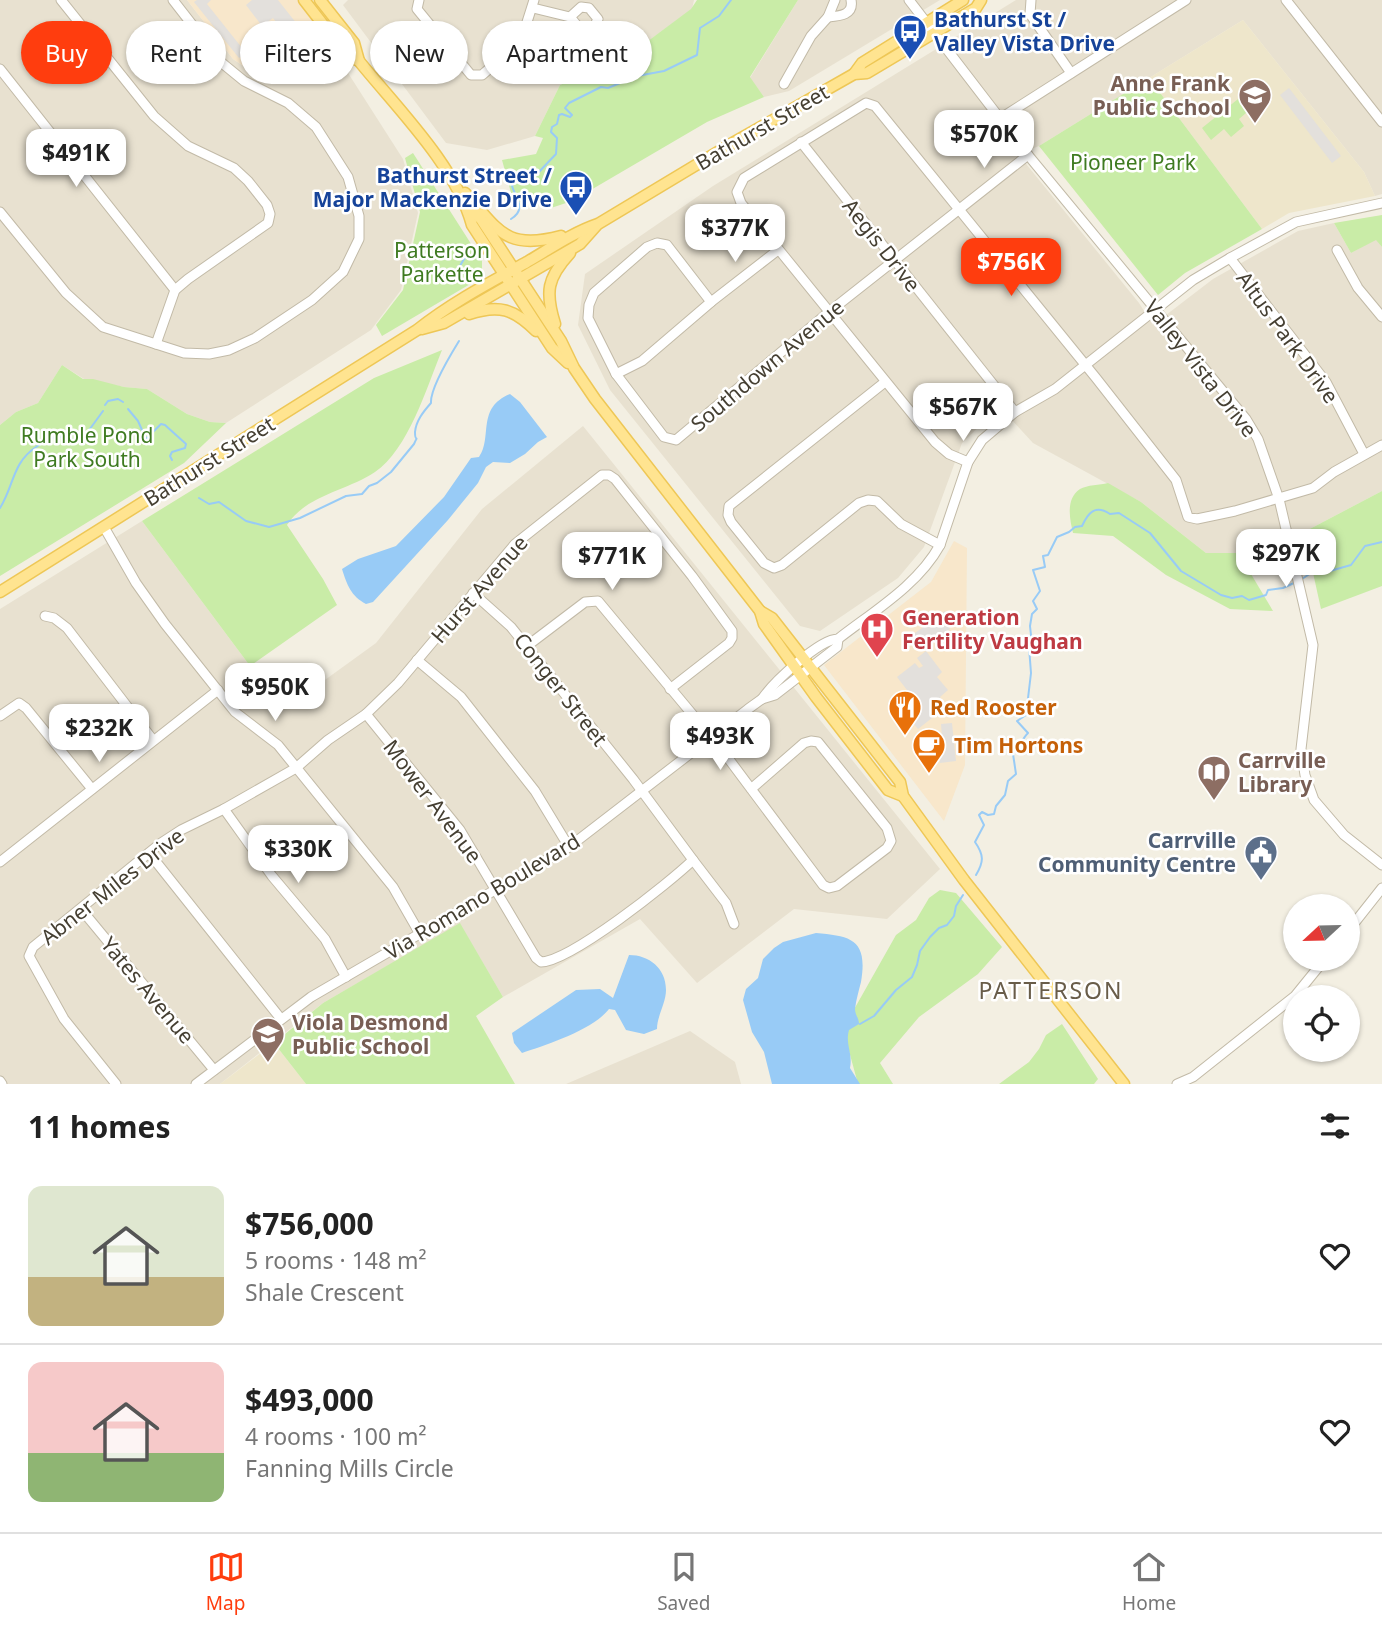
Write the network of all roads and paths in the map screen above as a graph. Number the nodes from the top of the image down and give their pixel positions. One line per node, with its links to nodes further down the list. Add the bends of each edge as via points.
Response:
1 (61, 0): 38 (street, via 154,116 188,146 234,168 267,205 268,223)
2 (173, 0): 46 (street, via 222,63 244,81 288,103 316,127 348,177 359,216 359,239 343,272 312,300 255,338 209,354 184,353)
3 (304, 0): 19 (main road, via 346,54)
4 (320, 0): 19 (main road, via 354,43)
5 (419, 0): 14 (street, via 417,9 471,75 482,75 520,41)
6 (835, 0): 15 (street)
7 (851, 0): 15 (street, via 849,12)
8 (909, 0): 17 (street, Valley Vista Drive)
9 (963, 0): 17 (main road, Bathurst Street)
10 (981, 0): 18 (main road, Bathurst Street, via 976,8)
11 (1031, 0): 21 (street, via 1030,14)
12 (1186, 0): 21 (street)
13 (1286, 0): 25 (street)
14 (534, 4): 16 (street)
15 (828, 16): 23 (street)
16 (570, 17)
17 (926, 22): 18 (street, Valley Vista Drive); 22 (main road, Bathurst Street, via 862,63)
18 (933, 32): 22 (main road, Bathurst Street, via 867,73); 24 (street, Valley Vista Drive)
19 (359, 61): 28 (main road)
20 (0, 69): 38 (street)
21 (1071, 73): 24 (street)
22 (854, 74): 32 (main road, Bathurst Street)
23 (783, 84)
24 (1001, 118): 27 (street, Valley Vista Drive)
25 (1382, 122)
26 (801, 142): 30 (street, via 859,106 875,106); 33 (street, via 744,178 737,192); 36 (street, Aegis Drive)
27 (1028, 155): 30 (street, Southdown Avenue); 40 (street, Valley Vista Drive)
28 (451, 178): 32 (main road, via 503,235 525,243); 37 (main road, via 468,208 481,219)
29 (1382, 203): 35 (street, Via Romano Boulevard, via 1296,222)
30 (958, 209): 36 (street, Southdown Avenue); 48 (street)
31 (0, 212): 46 (street, via 66,293 103,327)
32 (578, 238): 37 (main road, Bathurst Street); 45 (main road, via 549,287)
33 (778, 250): 39 (street); 41 (street)
34 (1337, 250): 42 (street, via 1358,288)
35 (1230, 258): 40 (street, Via Romano Boulevard); 54 (street, Altus Park Drive, via 1326,382)
36 (894, 260): 41 (street, Southdown Avenue); 52 (street, Aegis Drive)
37 (512, 276): 43 (main road, Bathurst Street); 44 (main road, Bathurst Street, via 438,314); 45 (main road); 47 (main road)
38 (175, 290): 46 (street)
39 (711, 302): 50 (street, via 642,361); 50 (street, Southdown Avenue, via 667,245 647,247 594,293 589,305 588,318)
40 (1156, 309): 48 (street, Via Romano Boulevard); 56 (street, Valley Vista Drive, via 1246,419)
41 (829, 312): 50 (street, Southdown Avenue, via 676,440 664,437); 51 (street)
42 (1382, 317)
43 (443, 323): 44 (main road, Bathurst Street); 47 (main road, via 484,309 504,309 526,321)
44 (417, 330): 57 (main road, Bathurst Street)
45 (558, 337): 49 (main road)
46 (156, 344)
47 (552, 348): 49 (main road)
48 (1087, 366): 52 (street, Via Romano Boulevard); 56 (street, via 1176,480 1188,517 1198,519)
49 (574, 368): 61 (main road)
50 (617, 374)
51 (885, 382): 55 (street, via 935,442); 58 (street, via 729,506 728,515 764,563 774,568 868,500)
52 (1015, 412): 55 (street, Via Romano Boulevard, via 982,440)
53 (1382, 445): 54 (street)
54 (1364, 454): 56 (street, via 1314,488)
55 (968, 462): 58 (street, Via Romano Boulevard)
56 (1279, 499): 83 (street, Valley Vista Drive, via 1314,645 1301,750 1305,775 1314,800 1344,835)
57 (104, 527): 59 (main road, Bathurst Street); 68 (street, via 136,583)
58 (940, 545): 65 (street, Via Romano Boulevard, via 908,585 838,639 837,647)
59 (0, 592)
60 (473, 593): 63 (street, Conger Street, via 503,617); 64 (street, Hurst Avenue); 67 (street, Hurst Avenue, via 520,539 599,477 611,476 733,632 729,643)
61 (760, 611): 65 (main road, via 772,618); 66 (main road)
62 (45, 616): 72 (street, via 67,628)
63 (527, 646): 67 (street, via 584,602 596,600); 76 (street, Conger Street)
64 (417, 660): 69 (street, Hurst Avenue); 79 (street, via 465,703 535,791)
65 (807, 663): 66 (street, Via Romano Boulevard); 77 (main road, via 900,782)
66 (797, 671): 71 (street, Via Romano Boulevard, via 770,687 762,699); 77 (main road, via 888,790)
67 (670, 689): 71 (street)
68 (218, 690): 72 (street); 73 (street, via 234,712 278,745)
69 (366, 714): 73 (street, Abner Miles Drive); 85 (street, Mower Avenue, via 460,830)
70 (0, 716): 74 (street, via 19,703 26,708)
71 (712, 738): 75 (street); 76 (street, Via Romano Boulevard)
72 (153, 740): 74 (street)
73 (296, 768): 78 (street, Abner Miles Drive); 89 (street, via 393,887)
74 (92, 789): 82 (street)
75 (751, 789): 75 (street, via 818,881 829,888 891,841 887,828 817,742 804,743)
76 (642, 792): 79 (street, Via Romano Boulevard); 81 (street, Conger Street)
77 (903, 796): 97 (main road)
78 (224, 809): 80 (street, Abner Miles Drive, via 181,830); 91 (street, via 324,939)
79 (569, 847): 85 (street, Via Romano Boulevard)
80 (149, 853): 86 (street, Abner Miles Drive); 92 (street)
81 (693, 860): 85 (street, Mower Avenue, via 612,925 548,962 536,958); 88 (street, Conger Street, via 726,903)
82 (0, 862)
83 (1382, 864)
84 (1382, 888): 87 (street)
85 (497, 890): 89 (street, Via Romano Boulevard)
86 (81, 909): 93 (street, Yates Avenue); 95 (street, Abner Miles Drive, via 33,947 29,956 65,1019)
87 (1360, 916)
88 (734, 924)
89 (420, 934): 91 (street, Via Romano Boulevard)
90 (1315, 971): 94 (street, via 1295,996)
91 (346, 977): 92 (street, Via Romano Boulevard)
92 (281, 1019): 93 (street, Via Romano Boulevard)
93 (214, 1070): 96 (street, Via Romano Boulevard)
94 (1191, 1081): 98 (street)
95 (116, 1084)
96 (196, 1084)
97 (1124, 1084)
98 (1177, 1084)

